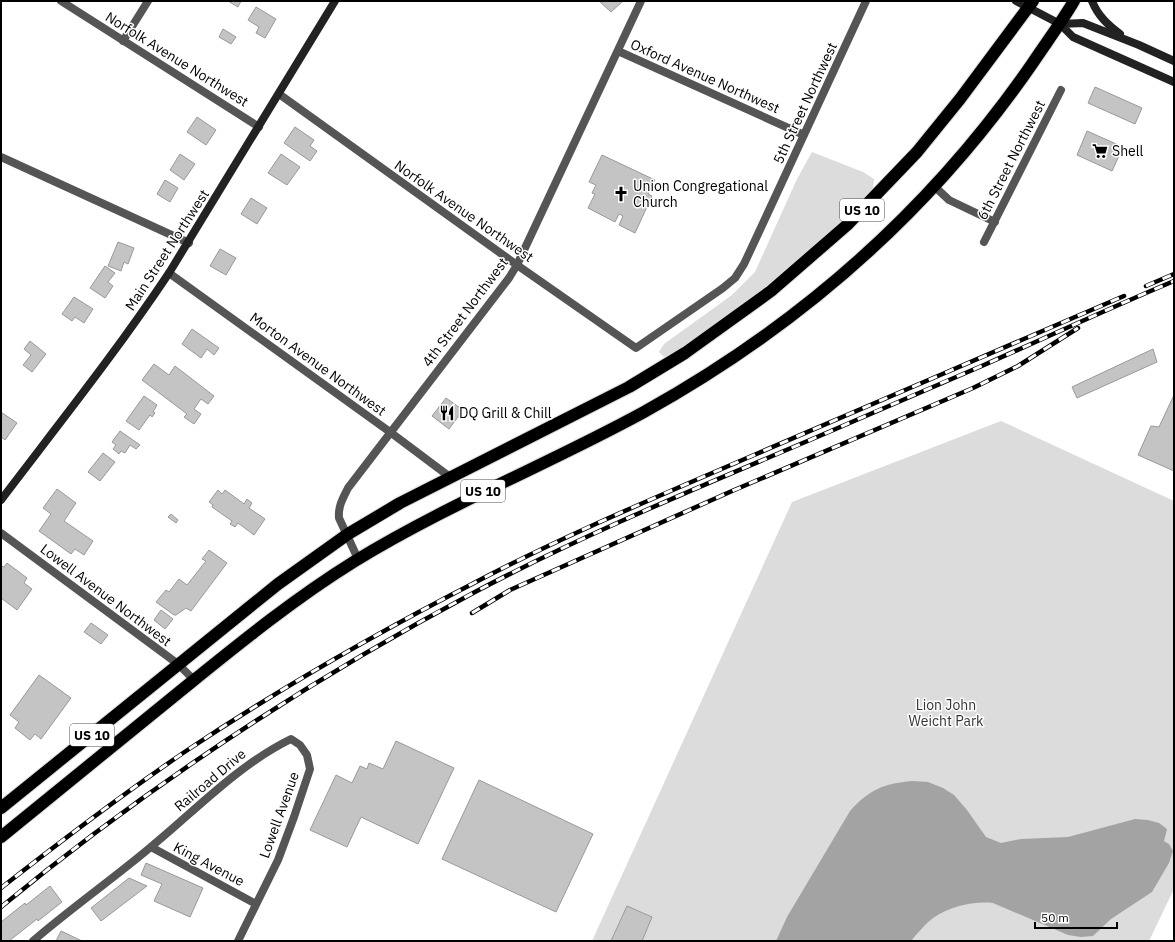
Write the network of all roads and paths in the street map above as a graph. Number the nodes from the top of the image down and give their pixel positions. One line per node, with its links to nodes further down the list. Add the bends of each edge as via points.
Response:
1 (61, 1): 11 (street, Norfolk Avenue Northwest)
2 (148, 1): 11 (street)
3 (335, 1): 17 (street, Main Street Northwest)
4 (641, 1): 13 (street, 4th Street Northwest)
5 (866, 1): 19 (street, 5th Street Northwest)
6 (1016, 1): 9 (street)
7 (1074, 1): 10 (highway, US 10)
8 (1092, 1): 12 (street, via 1105,22)
9 (1031, 4): 10 (street); 29 (highway, US 10, via 917,152 847,225 771,291 685,353 629,387)
10 (1060, 24): 12 (street, via 1083,23); 15 (street, via 1073,38); 21 (highway, US 10, via 1004,102)
11 (123, 41): 18 (street, Norfolk Avenue Northwest)
12 (1129, 41): 14 (street)
13 (618, 51): 19 (street, Oxford Avenue Northwest); 25 (street, 4th Street Northwest)
14 (1174, 61)
15 (1174, 82)
16 (1061, 90): 22 (street, 6th Street Northwest)
17 (279, 94): 18 (street, Main Street Northwest); 25 (street, Norfolk Avenue Northwest)
18 (259, 127): 24 (street, Main Street Northwest)
19 (804, 135): 27 (street, 5th Street Northwest, via 744,264 735,278)
20 (1, 157): 24 (street)
21 (934, 186): 22 (street, via 949,200); 33 (highway, US 10, via 885,236 833,282 779,326 719,366 642,412 483,491)
22 (995, 222): 23 (street, 6th Street Northwest)
23 (984, 242)
24 (189, 243): 26 (street, Main Street Northwest)
25 (518, 265): 27 (street, Norfolk Avenue Northwest); 28 (street, 4th Street Northwest)
26 (169, 273): 28 (street, Morton Avenue Northwest); 30 (street, Main Street Northwest, via 94,379)
27 (636, 348)
28 (390, 432): 29 (street, Morton Avenue Northwest); 32 (street, 4th Street Northwest, via 348,488 340,503 339,518)
29 (450, 477): 32 (highway, US 10, via 394,506)
30 (1, 500)
31 (1, 532): 34 (street, Lowell Avenue Northwest)
32 (348, 534): 33 (street, 4th Street Northwest); 34 (highway, US 10, via 278,584)
33 (358, 559): 35 (highway, US 10, via 307,592)
34 (178, 664): 35 (street, Lowell Avenue Northwest); 37 (highway, US 10)
35 (194, 680): 38 (highway, US 10)
36 (291, 739): 39 (street, Railroad Drive, via 252,761); 40 (street, Lowell Avenue, via 300,745 307,755 310,769 278,860)
37 (1, 808)
38 (1, 837)
39 (151, 847): 40 (street, King Avenue); 41 (street, Railroad Drive)
40 (256, 904): 42 (street)
41 (33, 941)
42 (238, 941)

